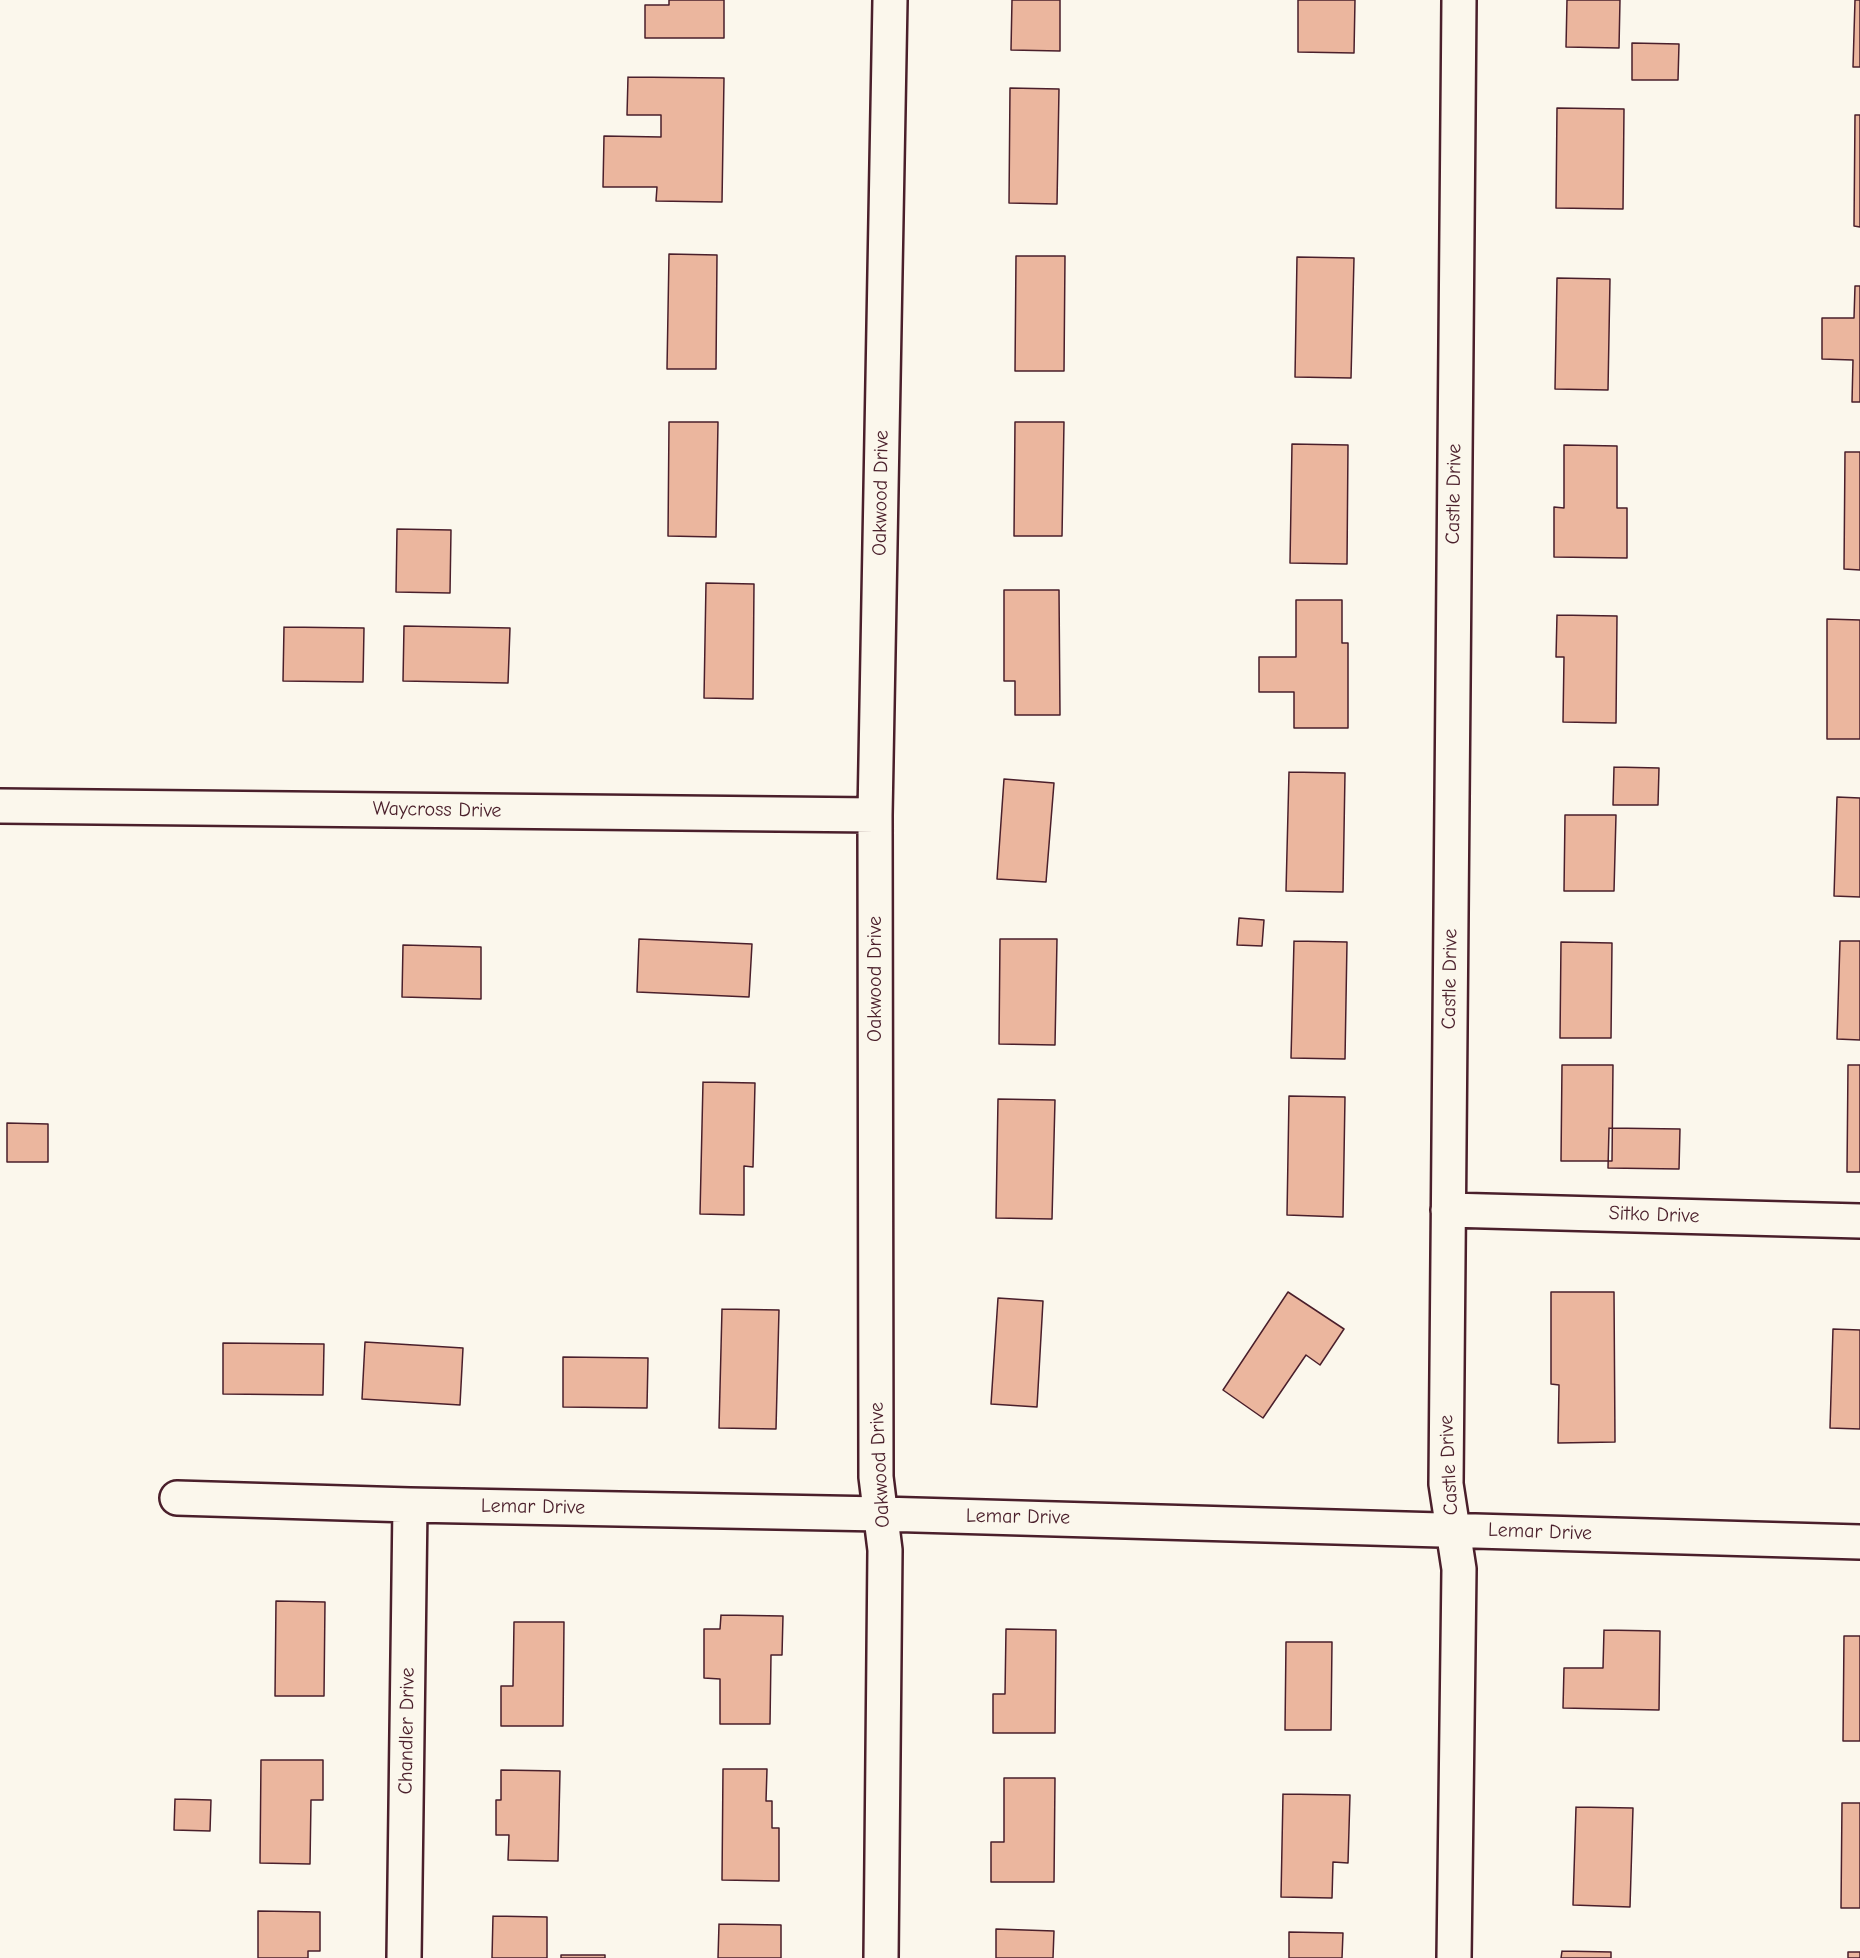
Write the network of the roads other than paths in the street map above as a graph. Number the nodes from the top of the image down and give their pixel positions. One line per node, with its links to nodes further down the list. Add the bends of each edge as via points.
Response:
1 (890, 0): 4 (street, Oakwood Drive)
2 (1459, 0): 5 (street, Castle Drive)
3 (0, 806): 4 (street, Waycross Drive)
4 (875, 815): 9 (street, Oakwood Drive, via 876,1465)
5 (1448, 1209): 6 (street, Sitko Drive); 10 (street, Castle Drive, via 1446,1484)
6 (1860, 1221)
7 (177, 1498): 8 (street, Lemar Drive)
8 (410, 1505): 9 (street, Lemar Drive); 12 (street, Chandler Drive)
9 (881, 1514): 10 (street, Lemar Drive); 13 (street, Oakwood Drive, via 885,1550)
10 (1453, 1529): 11 (street, Lemar Drive); 14 (street, Castle Drive, via 1459,1569)
11 (1860, 1542)
12 (404, 1958)
13 (881, 1958)
14 (1454, 1958)

